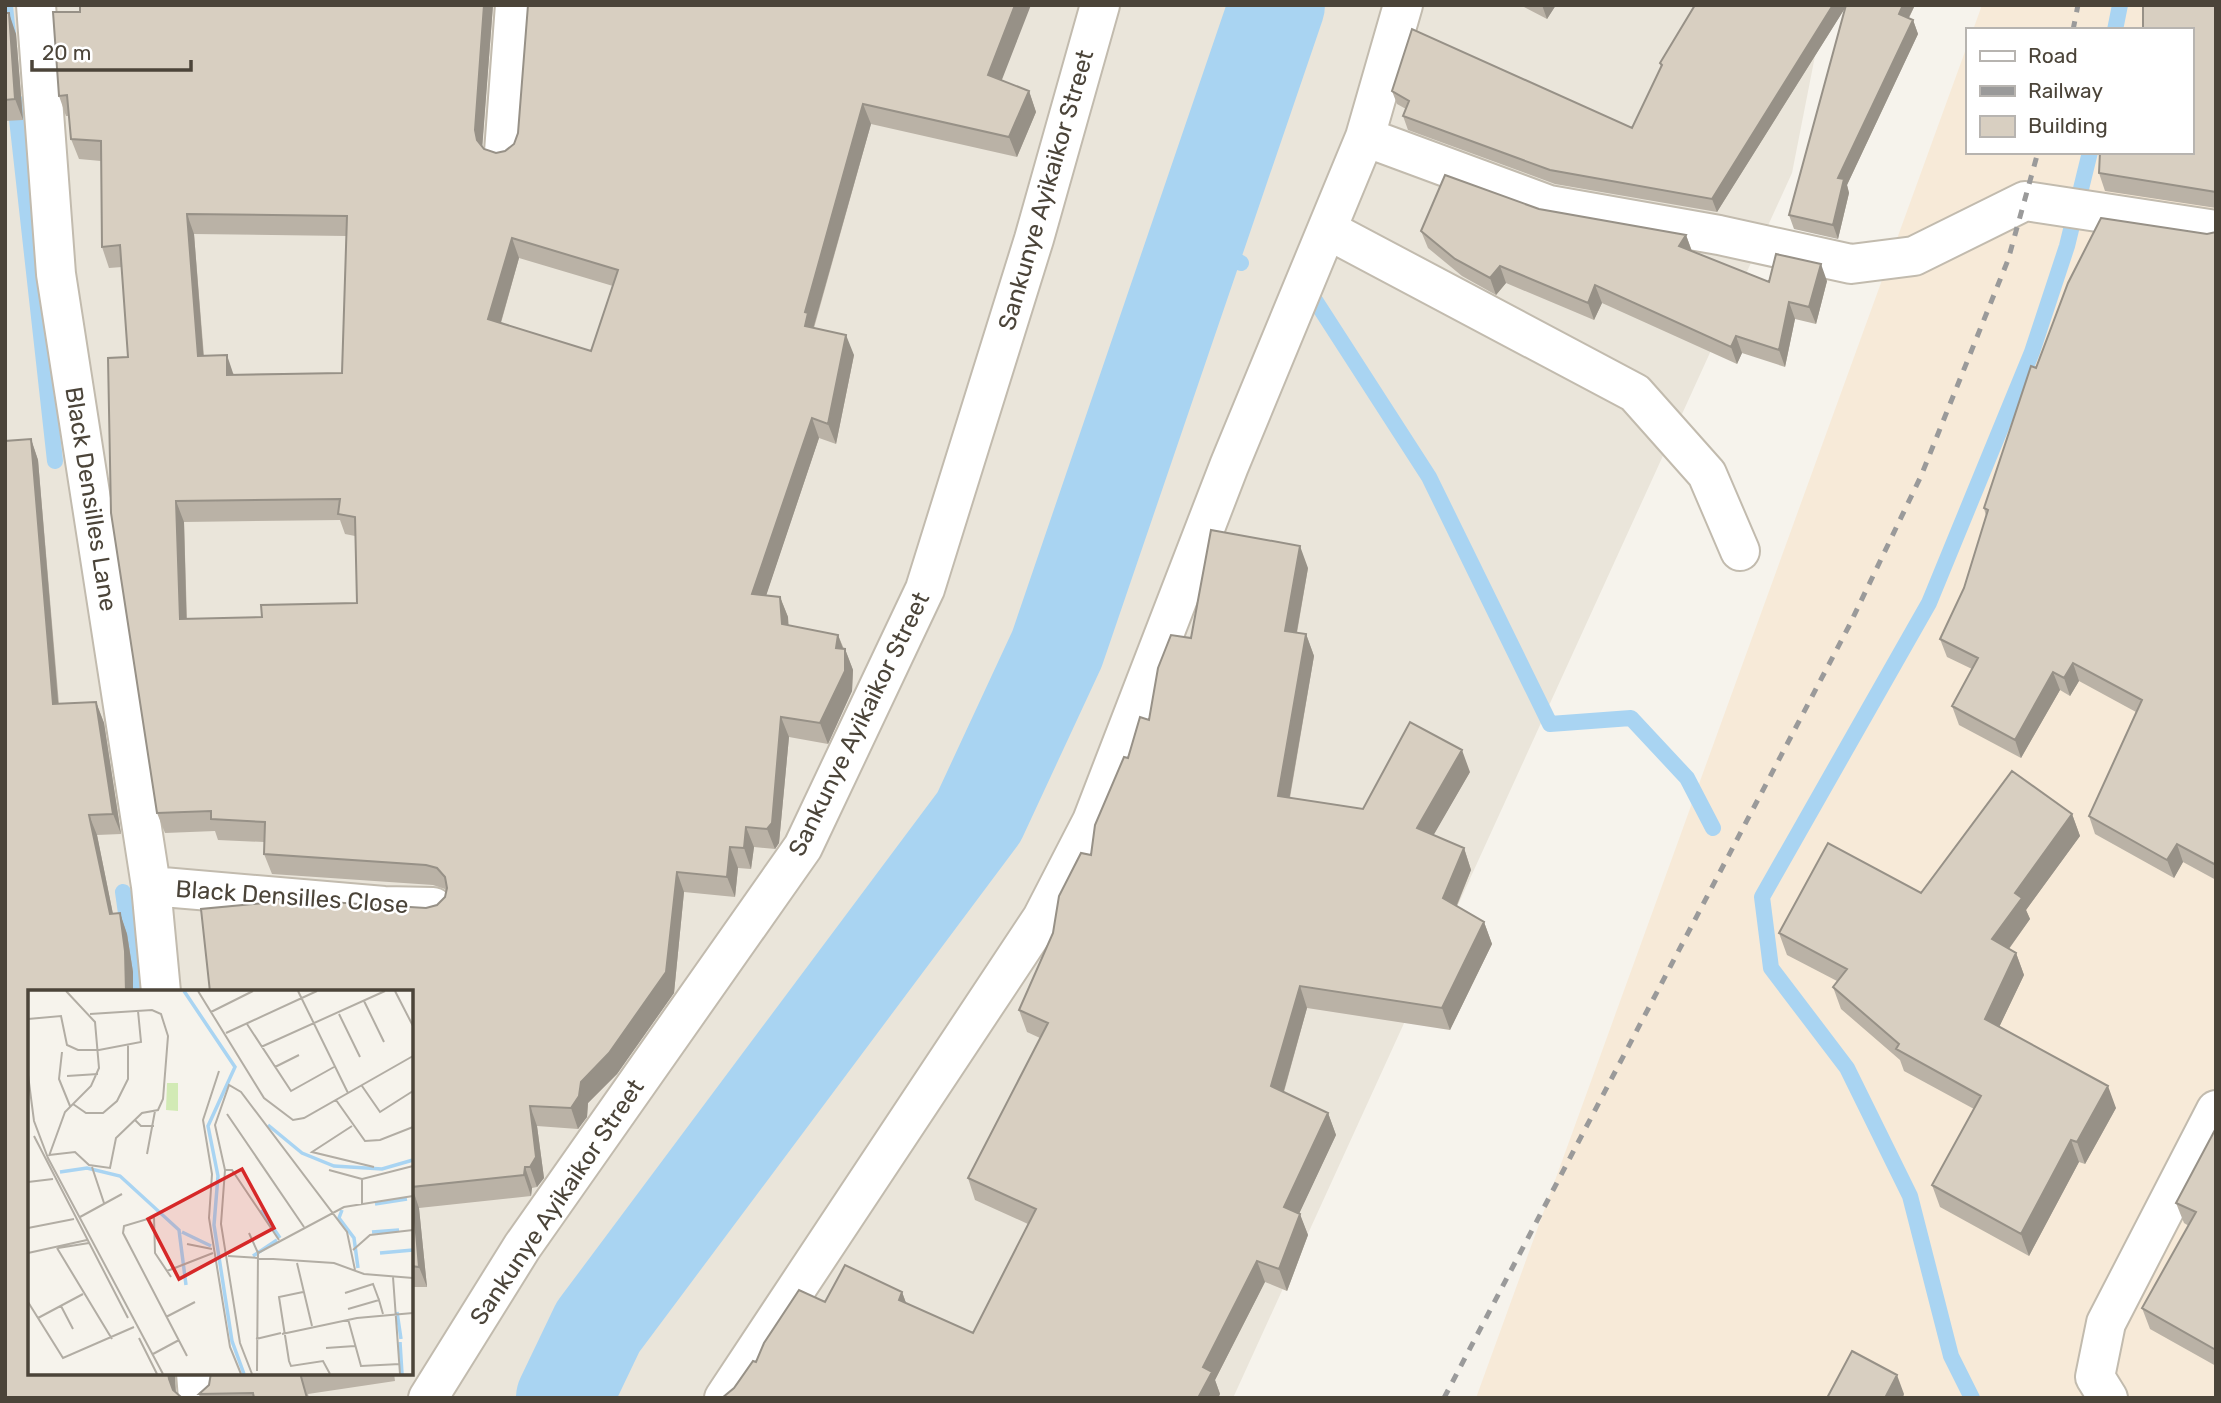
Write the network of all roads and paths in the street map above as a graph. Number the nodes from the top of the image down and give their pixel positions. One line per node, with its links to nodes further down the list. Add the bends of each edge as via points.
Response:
1 (36, 5): 10 (street, Black Densilles Lane, via 56,274)
2 (515, 5): 6 (street)
3 (1100, 5): 16 (street, Sankunye Ayikaikor Street, via 1034,239 925,589 808,835 522,1247)
4 (1403, 5): 5 (street)
5 (1365, 137): 7 (street); 8 (street, via 1549,205 1851,264 1914,256 2025,201)
6 (504, 152)
7 (1328, 230): 9 (street, via 1635,393 1707,474); 17 (street, via 1229,466 1092,821 1042,918)
8 (2216, 230)
9 (1740, 551)
10 (151, 886): 11 (street, Black Densilles Close); 12 (street, Black Densilles Lane)
11 (433, 907)
12 (161, 990)
13 (2216, 1110): 18 (street, via 2106,1323 2095,1377)
14 (196, 1375): 15 (street)
15 (198, 1398)
16 (428, 1398)
17 (724, 1398)
18 (2108, 1398)

